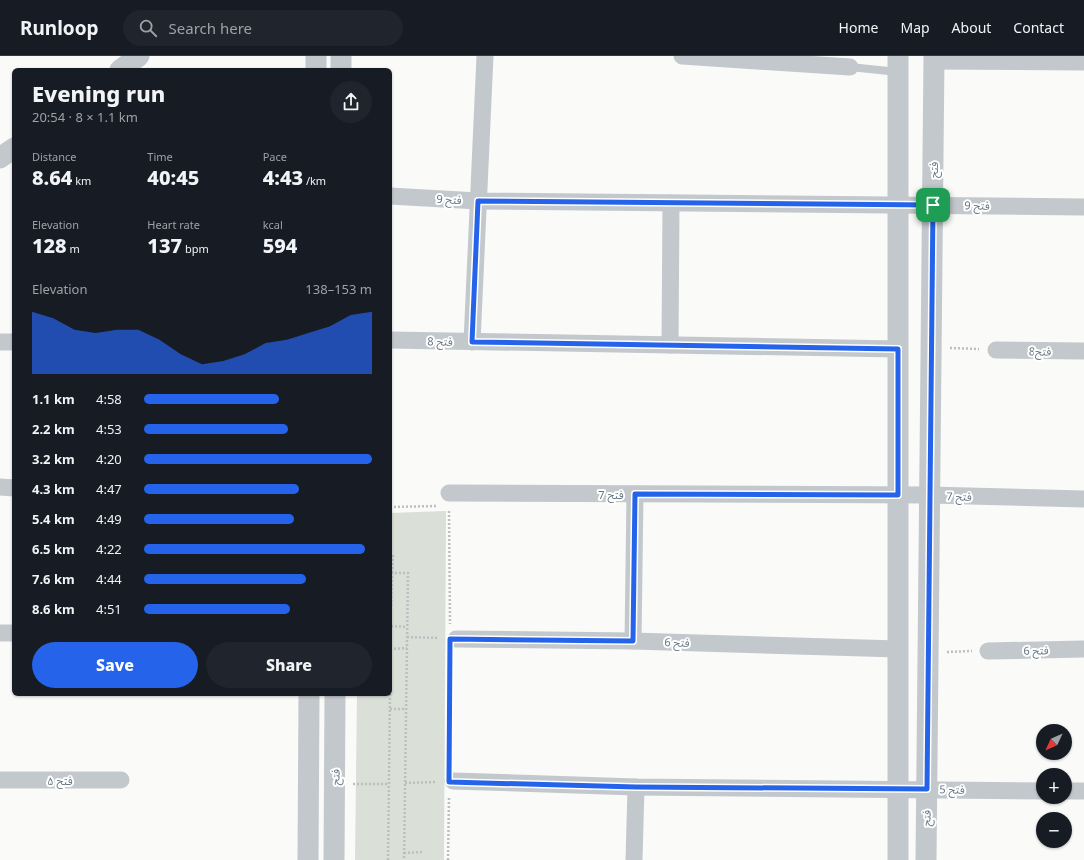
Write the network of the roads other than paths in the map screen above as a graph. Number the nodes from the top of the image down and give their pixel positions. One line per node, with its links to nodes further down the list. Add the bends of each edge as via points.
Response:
1 (139, 56): 10 (street)
2 (316, 56): 11 (street)
3 (341, 56): 12 (street)
4 (485, 56): 16 (street)
5 (682, 56): 9 (street)
6 (934, 59): 7 (street); 19 (street, فتح)
7 (1084, 62)
8 (898, 64): 9 (lane); 18 (street)
9 (850, 67)
10 (123, 68)
11 (316, 68)
12 (341, 68)
13 (12, 149): 14 (street)
14 (0, 158)
15 (392, 196): 16 (street, فتح 9)
16 (478, 201): 17 (street, فتح 9); 24 (street)
17 (671, 203): 18 (street, فتح 9); 25 (street)
18 (898, 204): 19 (street, فتح 9); 26 (street)
19 (933, 205): 20 (street, فتح 9); 33 (street, فتح)
20 (1084, 207)
21 (392, 340): 24 (street, فتح 8)
22 (0, 342): 23 (street)
23 (12, 342)
24 (472, 342): 25 (street, فتح 8)
25 (670, 345): 26 (street, فتح 8)
26 (898, 349): 32 (street)
27 (996, 350): 28 (street, فتح8)
28 (1084, 351)
29 (0, 487): 30 (street)
30 (12, 488)
31 (635, 494): 32 (street, فتح 7); 35 (street, فتح 7); 39 (street)
32 (898, 495): 33 (street, فتح 7); 40 (street)
33 (930, 496): 34 (street, فتح 7); 50 (street, فتح)
34 (1084, 499)
35 (447, 501)
36 (0, 632): 37 (street)
37 (12, 633)
38 (453, 639): 39 (street, فتح 6)
39 (633, 641): 40 (street, فتح 6)
40 (898, 649): 49 (street)
41 (1084, 649): 42 (street, فتح 6)
42 (988, 651)
43 (308, 696): 54 (street)
44 (336, 696): 55 (street, فتح)
45 (0, 780): 46 (street, فتح ۵)
46 (121, 780)
47 (451, 781): 48 (street, فتح 5)
48 (636, 787): 49 (street, فتح 5); 56 (street)
49 (898, 788): 50 (street, فتح 5); 57 (street)
50 (927, 789): 51 (street, فتح 5); 58 (street, فتح)
51 (1036, 791)
52 (1072, 791): 53 (street)
53 (1084, 791)
54 (308, 860)
55 (334, 860)
56 (634, 860)
57 (898, 860)
58 (926, 860)

